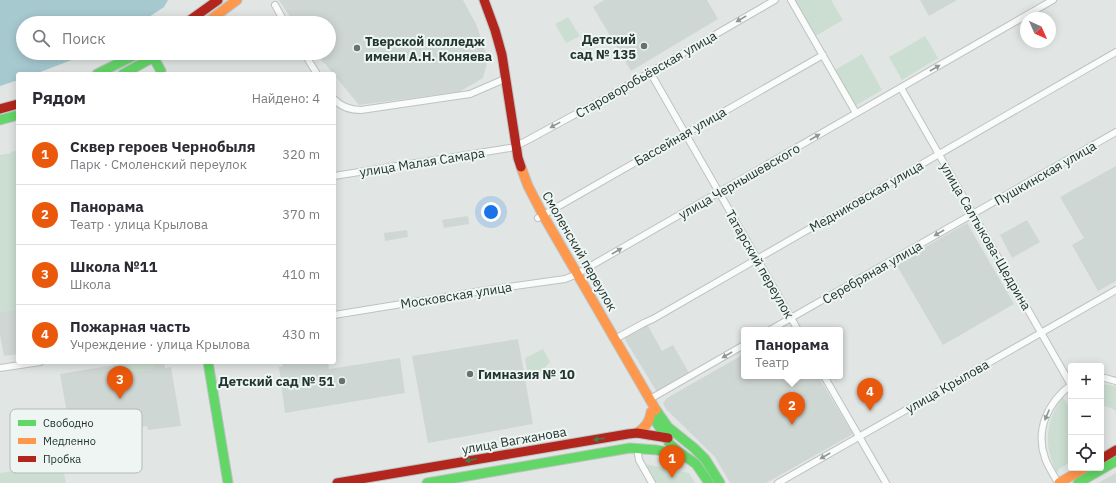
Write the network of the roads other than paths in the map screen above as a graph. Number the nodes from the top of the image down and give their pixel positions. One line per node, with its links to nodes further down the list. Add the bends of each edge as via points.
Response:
1 (218, 0): 8 (main road)
2 (237, 0): 9 (main road)
3 (479, 0): 22 (main road, Смоленский переулок, via 498,40)
4 (775, 0): 21 (street, Староворобьёвская улица, one-way to 21)
5 (791, 0): 12 (street)
6 (1054, 0): 23 (street, улица Чернышевского, one-way to 6)
7 (275, 5): 10 (street)
8 (196, 16)
9 (215, 16)
10 (281, 16)
11 (1116, 52): 33 (street, Медниковская улица)
12 (822, 55): 27 (street); 31 (street, Бассейная улица)
13 (125, 60): 17 (main road)
14 (146, 60): 18 (main road)
15 (158, 60): 19 (main road)
16 (308, 60): 20 (street)
17 (102, 72)
18 (126, 72)
19 (161, 72)
20 (316, 72)
21 (650, 72): 31 (street, Татарский переулок); 32 (street, Староворобьёвская улица, one-way to 32)
22 (504, 80): 24 (street, via 470,94 361,110 346,108); 32 (main road, Смоленский переулок)
23 (901, 88): 27 (street, улица Чернышевского); 33 (street, улица Салтыкова-Щедрина)
24 (336, 101)
25 (16, 105): 26 (main road)
26 (0, 109)
27 (856, 114): 35 (street, улица Чернышевского, one-way to 27)
28 (16, 116): 29 (main road)
29 (0, 120)
30 (1116, 132): 36 (street, Пушкинская улица)
31 (685, 134): 35 (street, Татарский переулок); 37 (street, Бассейная улица)
32 (513, 147): 34 (street, улица Малая Самара); 37 (main road, Смоленский переулок)
33 (939, 154): 36 (street, улица Салтыкова-Щедрина); 38 (street, Медниковская улица)
34 (336, 176)
35 (719, 193): 38 (street, Татарский переулок); 39 (street, улица Чернышевского, one-way to 35)
36 (973, 214): 42 (street, Серебряная улица, one-way to 42); 45 (street, улица Салтыкова-Щедрина)
37 (541, 217): 39 (main road, Смоленский переулок)
38 (757, 259): 42 (street, Татарский переулок); 46 (street, Медниковская улица)
39 (575, 275): 41 (street, Московская улица, via 565,279); 46 (main road, Смоленский переулок); 57 (main road, Смоленский переулок)
40 (1116, 290): 45 (street, улица Крылова)
41 (336, 315)
42 (791, 318): 43 (street, Серебряная улица); 44 (street, Татарский переулок)
43 (775, 327)
44 (796, 327)
45 (1041, 332): 53 (street, улица Салтыкова-Щедрина); 62 (street, улица Крылова)
46 (615, 339): 56 (main road, Смоленский переулок)
47 (741, 347): 56 (street, one-way to 56)
48 (27, 364): 50 (street)
49 (208, 364): 71 (main road)
50 (0, 368)
51 (1104, 378): 54 (street)
52 (826, 379): 62 (street)
53 (1068, 380)
54 (1116, 382)
55 (1068, 388): 79 (street, one-way to 79, via 1050,406 1042,428 1045,458)
56 (650, 399): 57 (main road, Смоленский переулок)
57 (653, 410): 58 (main road, Смоленский переулок); 59 (main road, via 647,425); 64 (main road, Смоленский переулок, via 670,430)
58 (658, 425): 60 (main road); 61 (main road, Смоленский переулок)
59 (637, 433): 60 (main road, улица Вагжанова); 72 (main road, улица Вагжанова, one-way to 72)
60 (653, 435): 61 (main road, улица Вагжанова); 63 (main road)
61 (665, 437): 64 (main road, улица Вагжанова); 66 (main road, Смоленский переулок, via 674,449)
62 (859, 437): 77 (street, улица Крылова, one-way to 77); 78 (street)
63 (634, 448): 66 (main road); 73 (main road); 74 (street)
64 (694, 448): 76 (main road, Смоленский переулок, via 707,462)
65 (1116, 450): 67 (main road)
66 (686, 457): 75 (main road, Смоленский переулок, via 698,467)
67 (1104, 457)
68 (1116, 461): 80 (main road)
69 (1080, 471): 70 (main road)
70 (1068, 479): 79 (main road)
71 (228, 483)
72 (337, 483)
73 (431, 483)
74 (652, 483)
75 (708, 483)
76 (720, 483)
77 (778, 483)
78 (886, 483)
79 (1059, 483)
80 (1078, 483)

